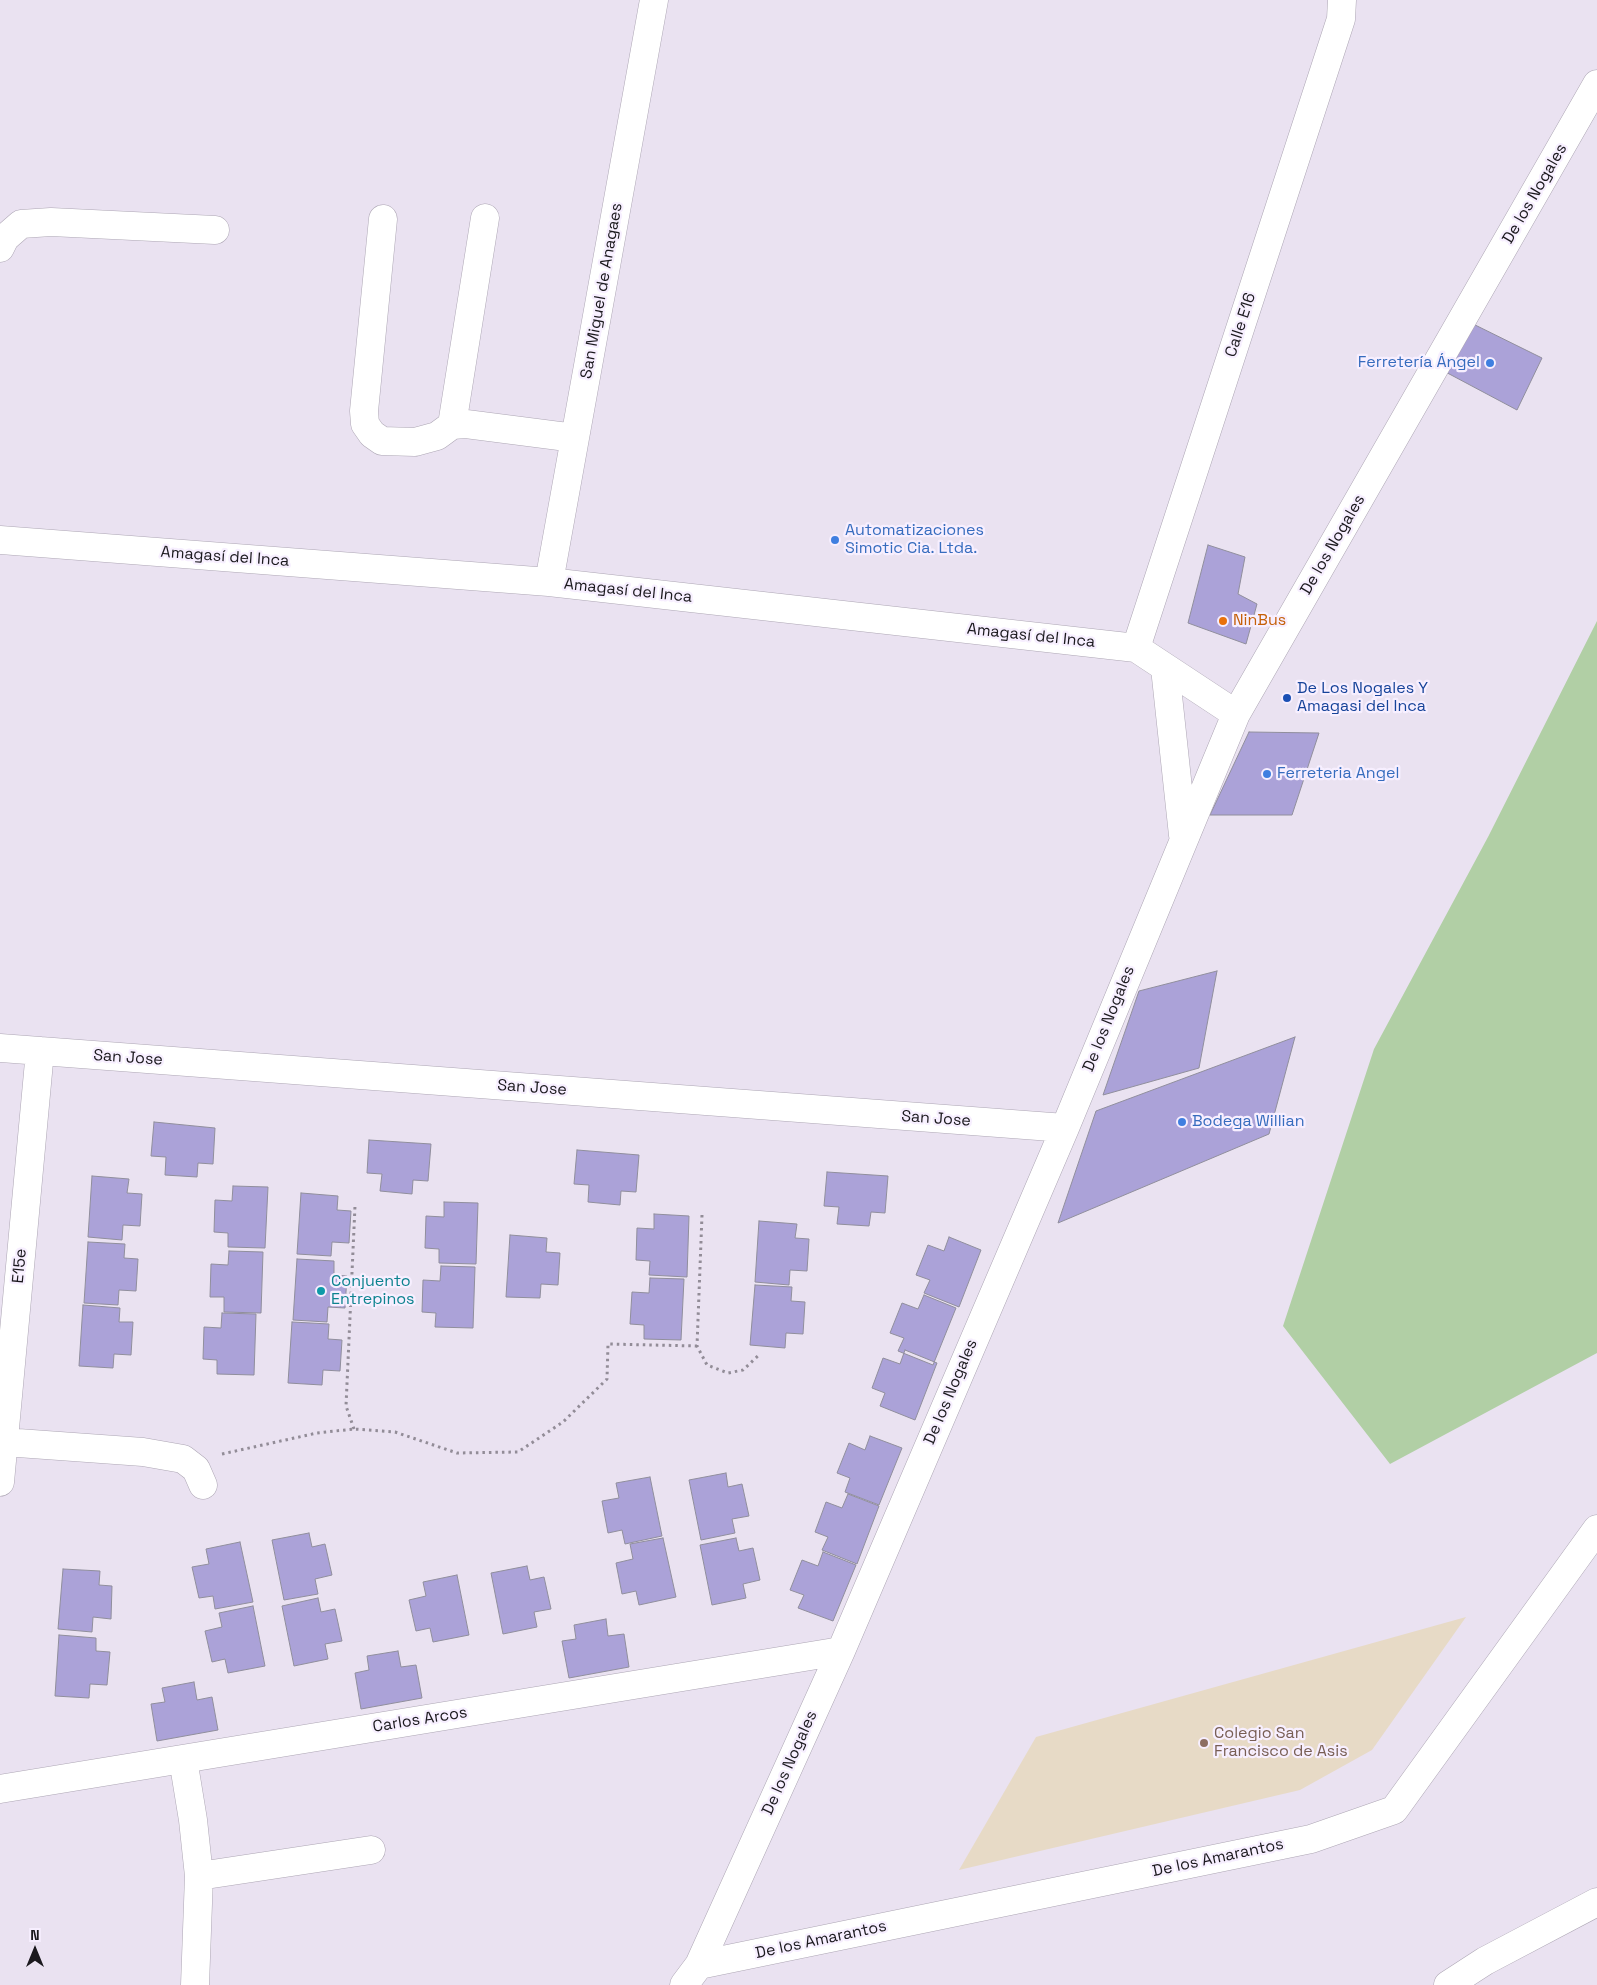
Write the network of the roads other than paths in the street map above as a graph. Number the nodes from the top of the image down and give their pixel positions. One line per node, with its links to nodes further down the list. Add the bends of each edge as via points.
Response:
1 (654, 0): 9 (street, San Miguel de Anagaes)
2 (1342, 0): 12 (street, Calle E16, via 1341,19)
3 (1597, 84): 14 (street, De los Nogales)
4 (485, 218): 8 (street)
5 (383, 219): 8 (street, via 365,424 382,441 415,442 437,436)
6 (216, 230): 7 (street, via 51,222 21,224 5,238)
7 (0, 248)
8 (452, 425): 9 (street)
9 (575, 438): 11 (street, San Miguel de Anagaes)
10 (0, 540): 11 (street, Amagasí del Inca)
11 (549, 582): 12 (street, Amagasí del Inca)
12 (1136, 648): 13 (street, Amagasí del Inca)
13 (1165, 668): 14 (street, Amagasí del Inca); 15 (street)
14 (1236, 714): 15 (street, De los Nogales)
15 (1184, 839): 18 (street, De los Nogales)
16 (0, 1048): 17 (street, San Jose)
17 (40, 1051): 18 (street, San Jose); 19 (street, E15e)
18 (1064, 1128): 23 (street, De los Nogales)
19 (4, 1442): 20 (street, via 143,1452 183,1459); 21 (street, E15e)
20 (199, 1477)
21 (0, 1482)
22 (1597, 1529): 29 (street, De los Amarantos, via 1394,1810 1310,1839)
23 (840, 1651): 24 (street, Carlos Arcos); 29 (street, De los Nogales)
24 (183, 1759): 25 (street, Carlos Arcos); 27 (street, via 194,1820)
25 (0, 1789)
26 (371, 1850): 27 (street)
27 (199, 1876): 30 (street)
28 (1597, 1902): 31 (street, via 1485,1961)
29 (691, 1975)
30 (195, 1985)
31 (1448, 1985)

